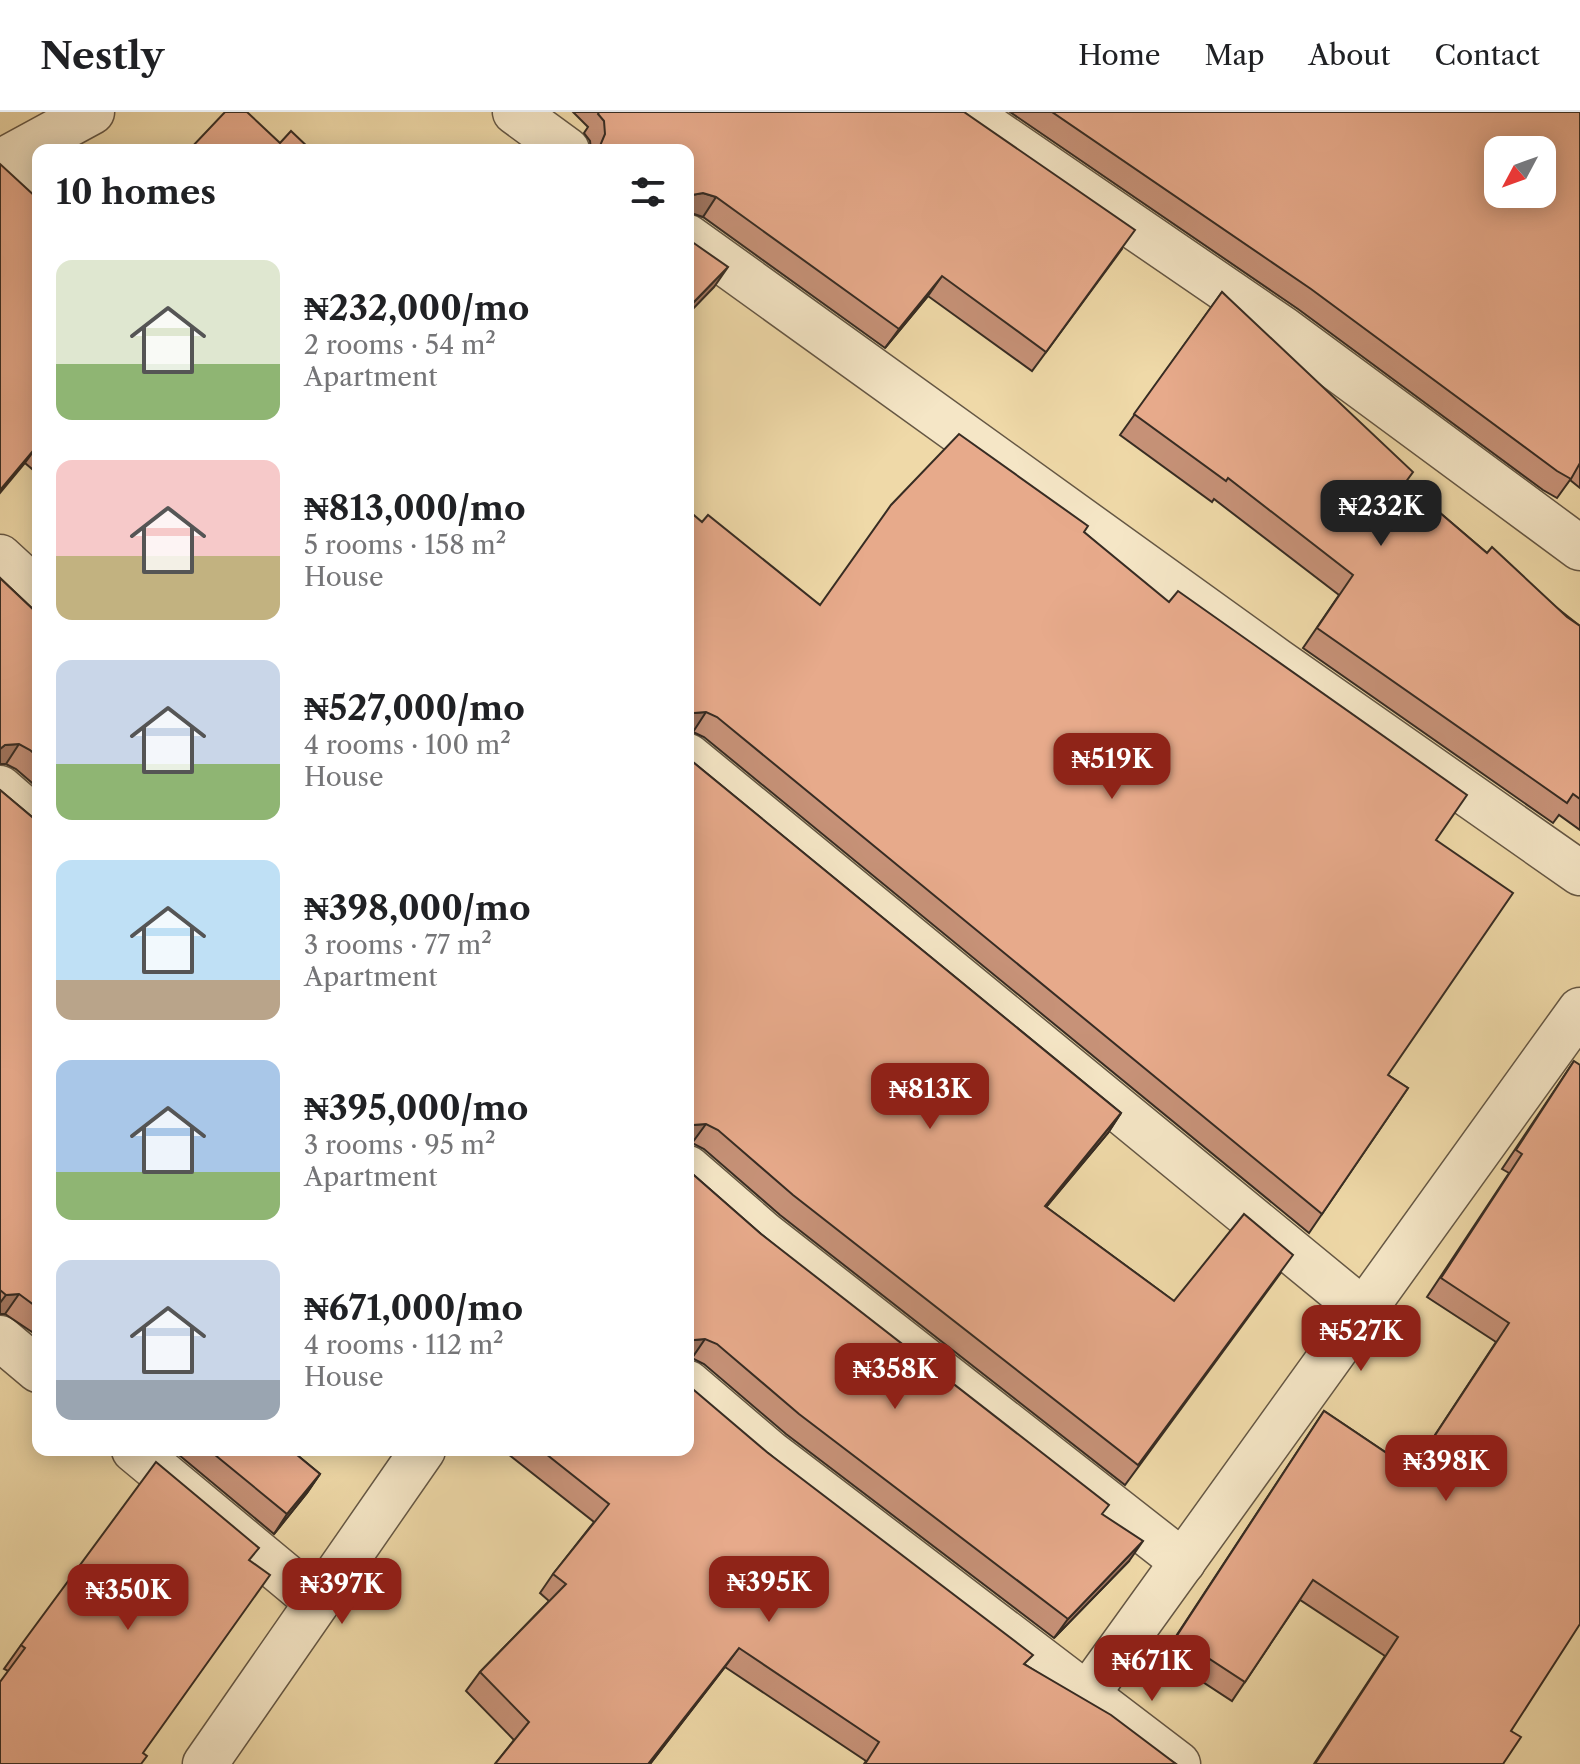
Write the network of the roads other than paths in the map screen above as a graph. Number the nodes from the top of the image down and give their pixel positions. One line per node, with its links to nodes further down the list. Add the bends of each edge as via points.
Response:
1 (92, 112): 4 (street)
2 (515, 112): 5 (street)
3 (966, 112): 10 (street, via 1283,329)
4 (33, 144)
5 (559, 144)
6 (32, 145): 7 (street)
7 (2, 161): 8 (street)
8 (32, 184)
9 (694, 241): 16 (street)
10 (1580, 548)
11 (0, 557): 12 (street)
12 (32, 586)
13 (694, 761): 19 (street)
14 (0, 788): 15 (street)
15 (32, 816)
16 (1580, 873)
17 (1580, 1010): 19 (street)
18 (694, 1173): 25 (street)
19 (1364, 1311): 25 (street)
20 (0, 1338): 21 (street)
21 (32, 1365)
22 (694, 1388): 27 (street, via 770,1453)
23 (141, 1456): 26 (street)
24 (419, 1456): 26 (street)
25 (1183, 1562): 27 (street)
26 (317, 1602): 28 (street)
27 (1086, 1696): 29 (street)
28 (205, 1764)
29 (1178, 1764)

